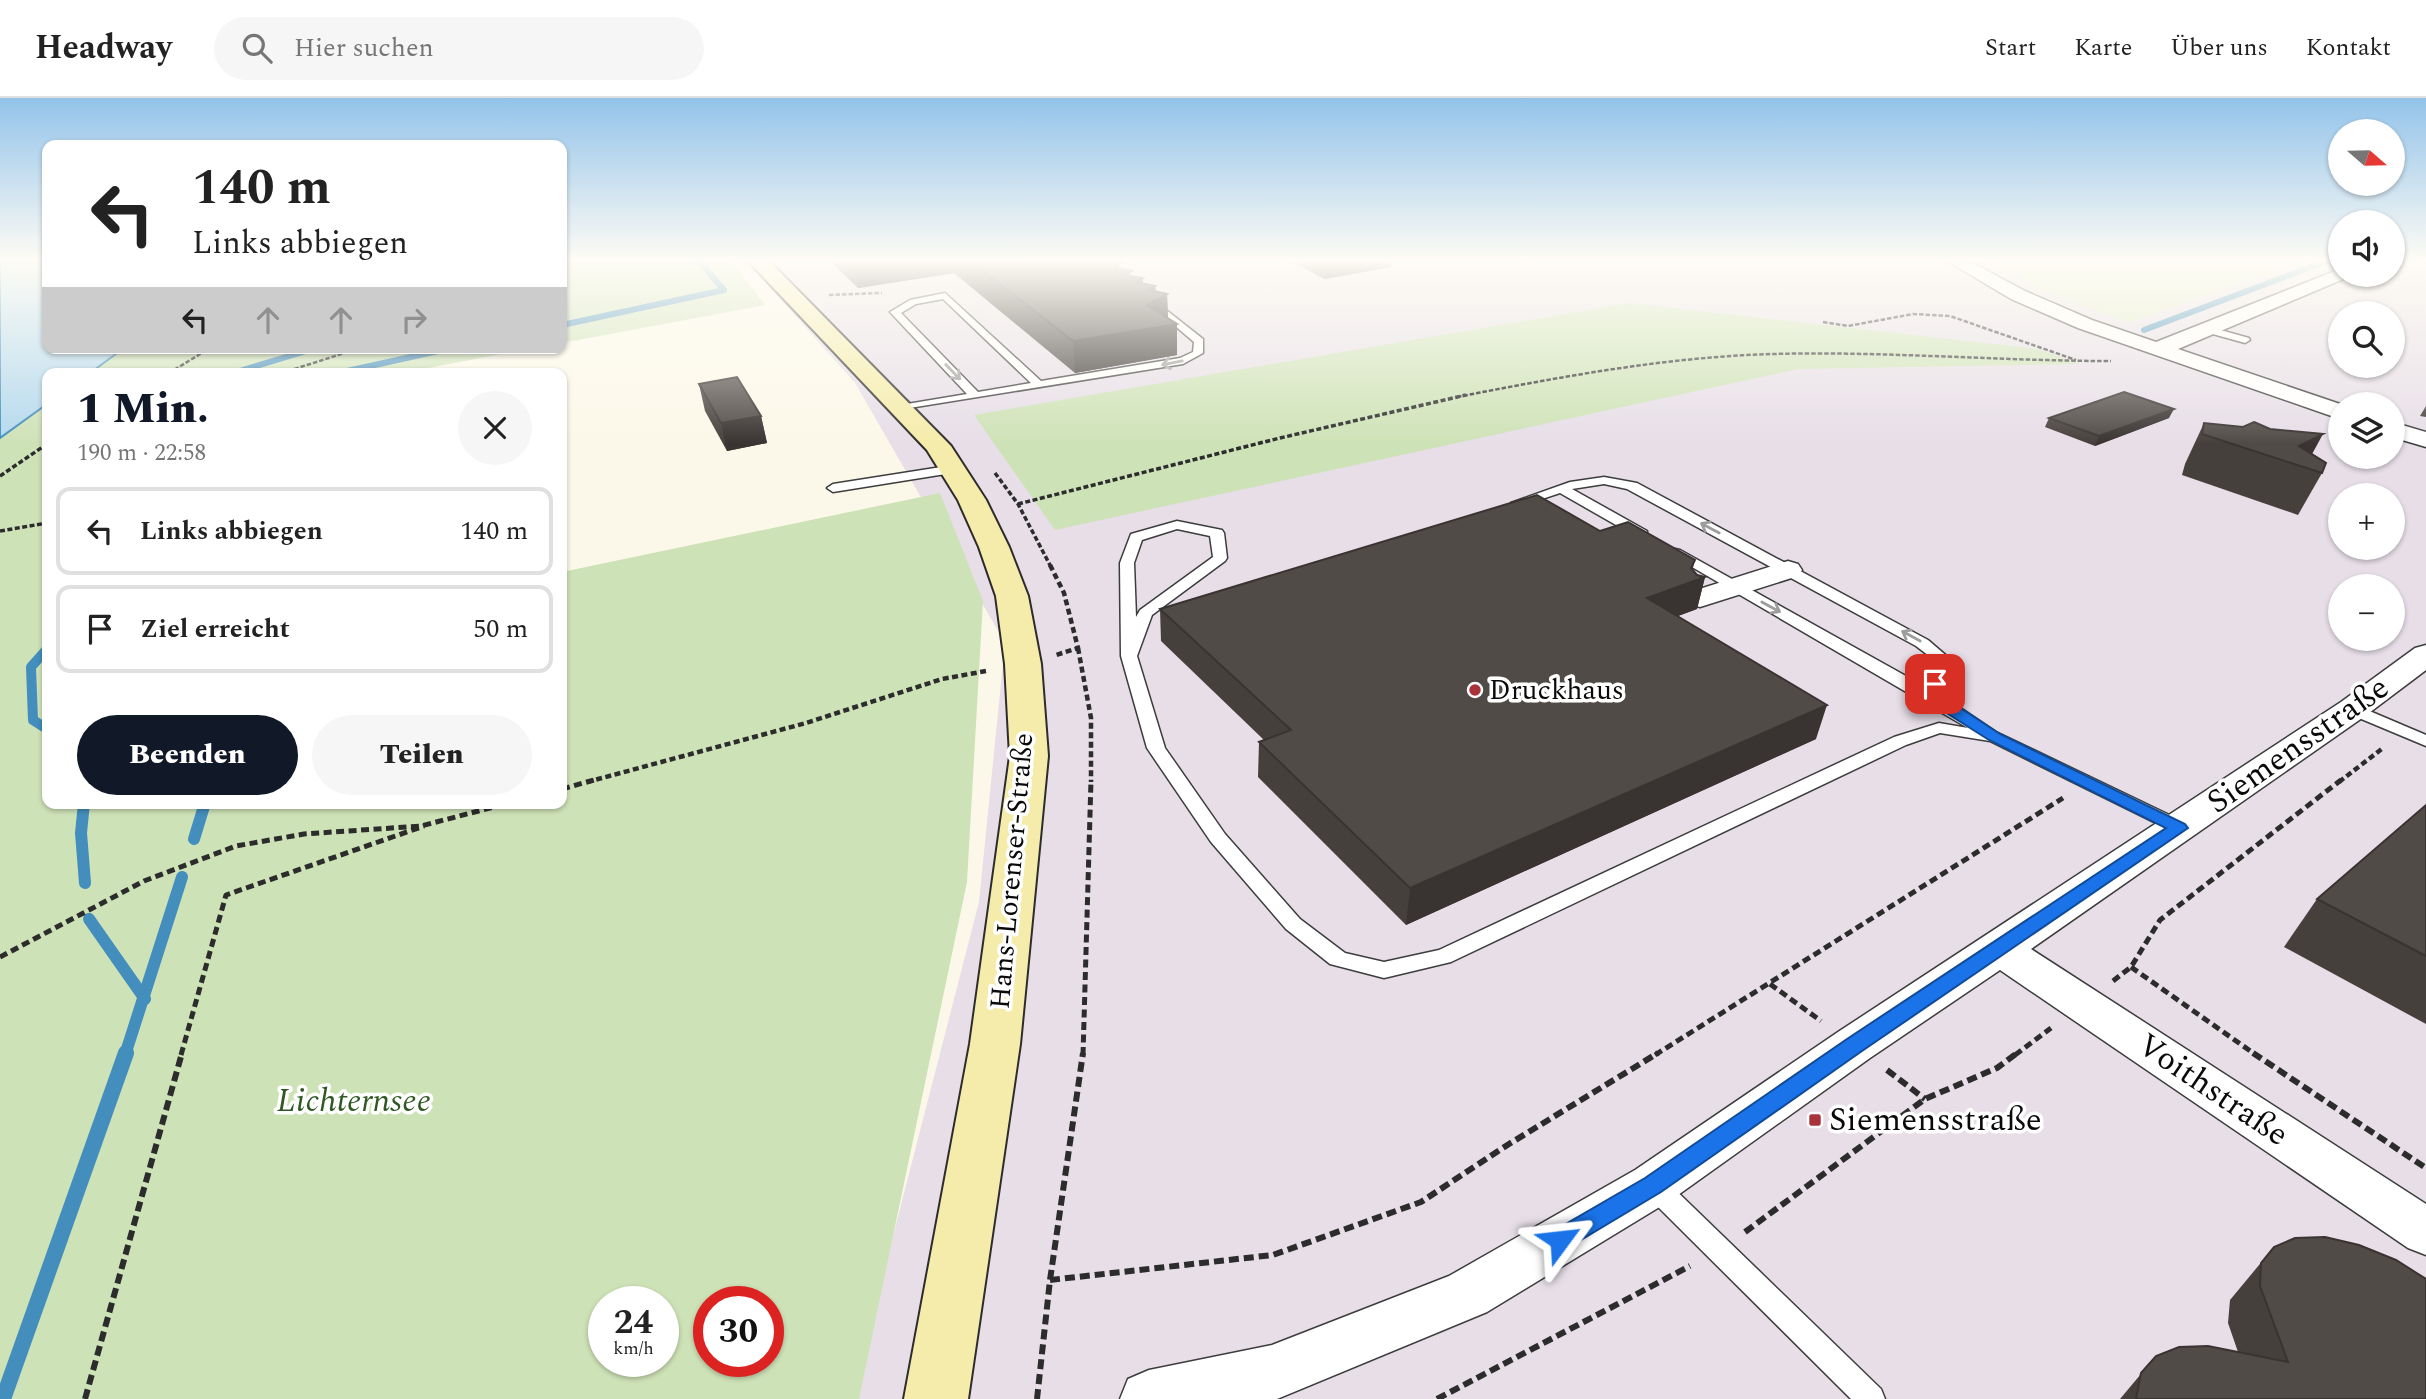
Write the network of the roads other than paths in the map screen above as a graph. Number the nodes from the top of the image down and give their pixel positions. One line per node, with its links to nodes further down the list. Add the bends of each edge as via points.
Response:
1 (818, 323): 12 (street, Hans-Lorenser-Straße)
2 (905, 323): 11 (lane, one-way to 11)
3 (973, 323): 10 (lane, one-way to 3)
4 (1177, 323): 10 (lane, one-way to 10, via 1199,341 1198,353 1183,361)
5 (2085, 323): 9 (street)
6 (2221, 323): 7 (street)
7 (2206, 329): 8 (lane); 9 (street)
8 (2245, 340)
9 (2152, 349): 13 (street)
10 (1038, 384): 11 (lane)
11 (975, 395): 12 (lane)
12 (901, 408): 16 (street, Hans-Lorenser-Straße)
13 (2328, 408)
14 (2405, 433): 15 (street)
15 (2426, 440)
16 (954, 469): 17 (lane); 36 (street, Hans-Lorenser-Straße, via 999,559 1012,596 1023,664 1029,756 995,1044)
17 (833, 488)
18 (1563, 489): 19 (lane); 20 (lane, one-way to 18, via 1619,480 1601,478); 21 (lane)
19 (1497, 509)
20 (1788, 570): 21 (street); 27 (lane, one-way to 20, via 1935,684 1941,658 1922,642)
21 (1736, 588): 22 (street); 27 (lane, one-way to 27)
22 (1700, 598)
23 (1184, 604): 24 (lane)
24 (1145, 613): 26 (lane); 26 (lane, via 1220,558 1217,533 1177,526 1136,537 1127,563)
25 (2426, 655): 28 (street, Siemensstraße)
26 (1129, 656): 29 (lane, via 1156,748 1218,838 1302,931 1338,959 1384,970 1444,957 1900,741 1939,728)
27 (1950, 708): 29 (lane)
28 (2353, 709): 30 (lane); 31 (street, Siemensstraße)
29 (1995, 737): 31 (lane)
30 (2426, 741)
31 (2179, 828): 32 (street, Siemensstraße)
32 (2000, 949): 33 (street, Siemensstraße); 34 (street, Voithstraße)
33 (1653, 1185): 35 (street, Siemensstraße, via 1468,1294); 38 (lane)
34 (2426, 1232)
35 (1279, 1386): 37 (street, Siemensstraße)
36 (936, 1399)
37 (1149, 1399)
38 (1871, 1399)

